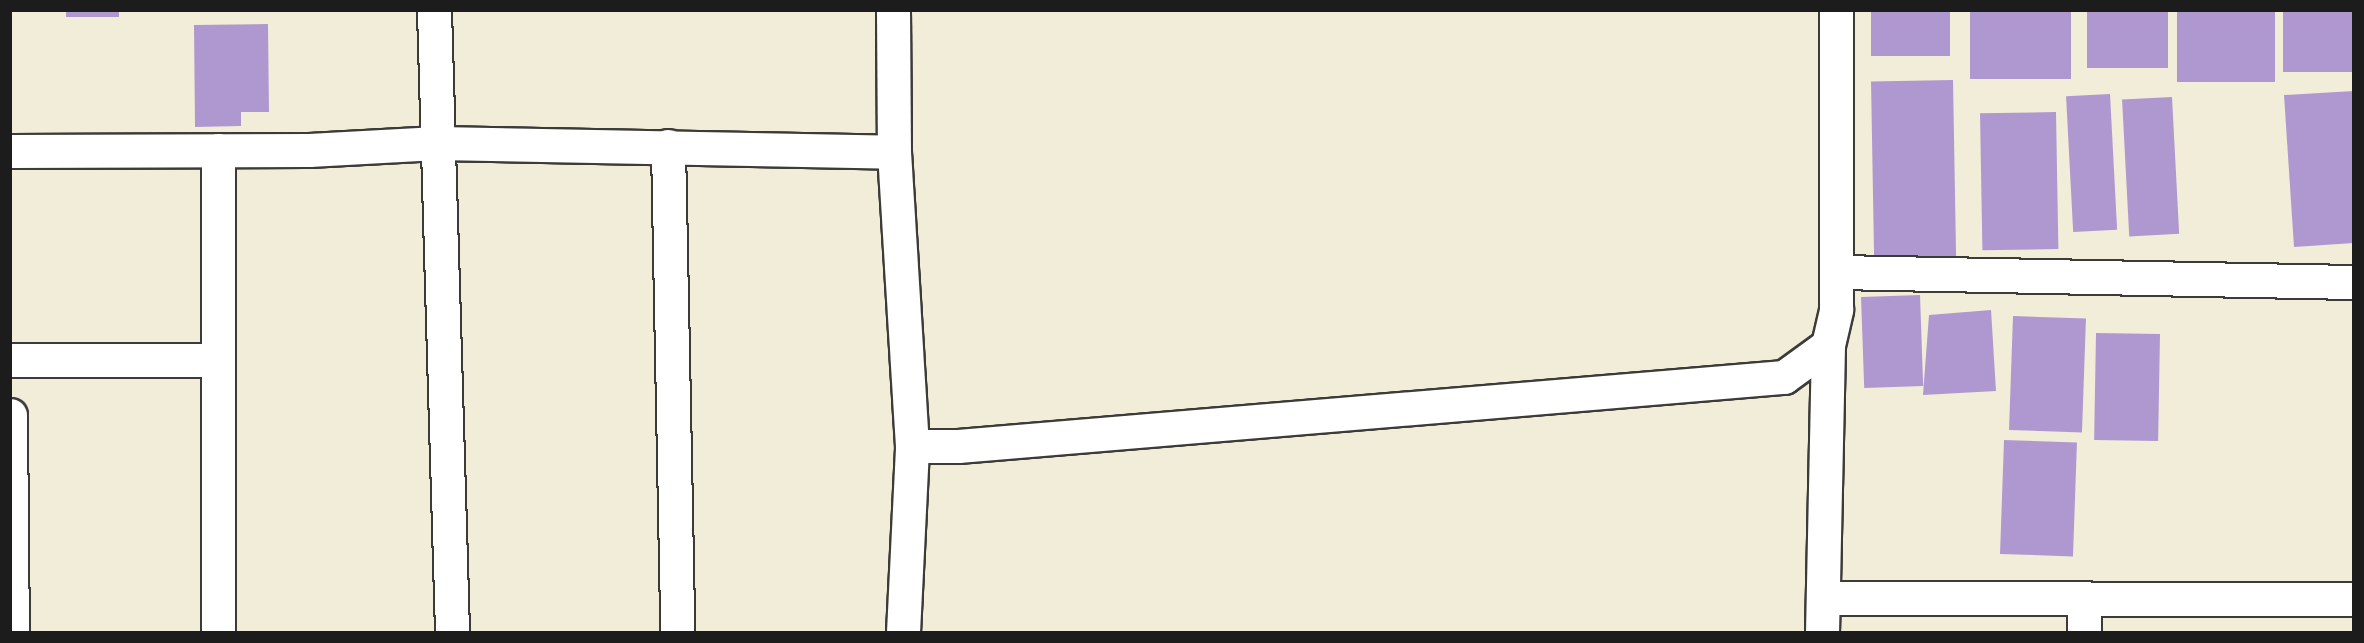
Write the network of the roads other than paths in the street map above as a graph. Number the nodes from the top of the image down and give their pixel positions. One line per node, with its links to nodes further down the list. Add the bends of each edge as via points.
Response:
1 (434, 10): 4 (street)
2 (893, 10): 8 (street)
3 (1836, 10): 9 (street)
4 (437, 143): 5 (street); 6 (street); 21 (street)
5 (668, 146): 8 (street); 22 (street)
6 (218, 150): 7 (street); 13 (street)
7 (10, 151)
8 (894, 152): 15 (street)
9 (1837, 272): 10 (street); 11 (street, via 1836,309)
10 (2354, 282)
11 (1828, 345): 15 (street, via 1784,377 958,446); 16 (street)
12 (10, 360): 13 (street)
13 (218, 360): 20 (street)
14 (10, 415): 19 (street)
15 (912, 446): 23 (street)
16 (1823, 598): 17 (street); 24 (street)
17 (2084, 599): 18 (street); 25 (street)
18 (2354, 599)
19 (12, 633)
20 (218, 633)
21 (452, 633)
22 (677, 633)
23 (903, 633)
24 (1822, 633)
25 (2084, 633)

